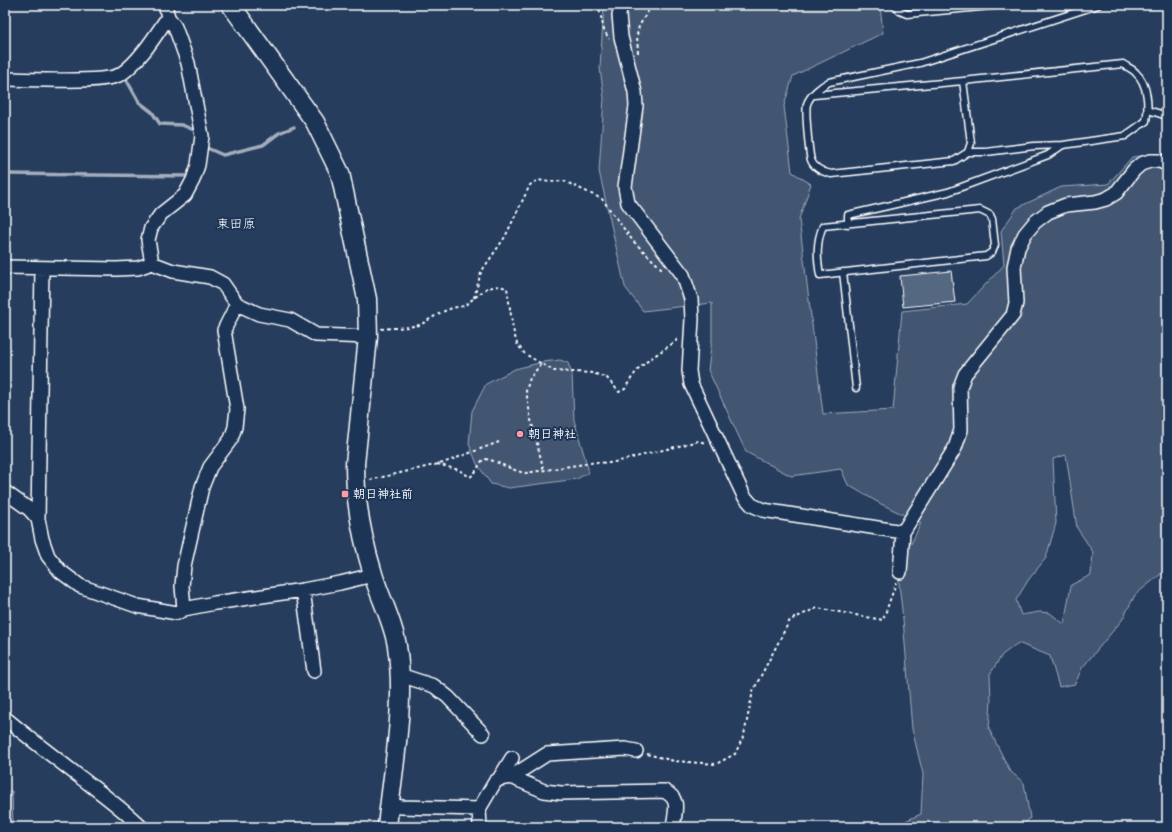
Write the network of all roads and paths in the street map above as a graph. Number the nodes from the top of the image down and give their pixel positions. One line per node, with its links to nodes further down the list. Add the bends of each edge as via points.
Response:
1 (231, 5): 25 (street, via 315,122 340,173 367,299)
2 (621, 5): 8 (street, via 621,37)
3 (652, 5): 8 (path, via 639,26 638,66)
4 (894, 5): 5 (lane, via 907,14)
5 (1002, 5)
6 (1098, 5): 11 (lane, via 920,63 829,82)
7 (166, 11): 9 (street, via 154,39 120,75 89,80); 18 (street, via 175,27 188,63 202,136 198,166 193,180 185,194 161,214 151,228 148,240)
8 (630, 68): 30 (street, via 636,106 625,187 628,203 683,275 691,299 691,384)
9 (5, 79)
10 (963, 81): 11 (lane); 12 (lane, via 1123,64 1136,72 1143,81); 15 (lane, via 971,142)
11 (814, 95): 15 (lane, via 807,104 806,117 812,160 823,172 831,174 954,161)
12 (1148, 110): 13 (lane); 14 (lane, via 1146,121 1125,136)
13 (1167, 116)
14 (1062, 146): 15 (lane); 17 (lane, via 1048,155 948,192 848,215)
15 (968, 152)
16 (1167, 164): 36 (street, via 1158,161 1141,164 1116,193 1106,199 1066,205 1048,212 1025,234 1018,248 1014,267 1016,303 1013,315 965,374 960,387 961,430 955,448)
17 (848, 224): 21 (lane, via 823,226 817,255 820,275); 21 (lane, via 980,210 992,219 995,245 992,252 986,256)
18 (152, 263): 20 (street, via 138,268); 24 (street, via 173,271 210,277 223,284)
19 (5, 267): 20 (street)
20 (42, 268): 35 (street)
21 (843, 272): 28 (lane)
22 (667, 274): 23 (path, via 633,241 602,199 564,181 538,180 530,185 505,237 481,272)
23 (474, 298): 25 (path, via 464,306 440,313 420,325); 27 (path, via 487,288 507,288 517,344 525,354)
24 (237, 304): 25 (street, via 259,314 290,320 316,335); 40 (street, via 224,330 237,410 235,427 232,439 210,467 202,487 184,566)
25 (368, 333): 33 (street)
26 (680, 336): 27 (path, via 641,366 625,389 619,392 607,378 593,373 554,371)
27 (542, 364): 32 (path, via 530,378 526,391)
28 (856, 388)
29 (499, 442): 31 (path)
30 (723, 452): 32 (path, via 715,452 707,444 698,441 620,461); 36 (street, via 744,496 752,505 763,510)
31 (437, 464): 32 (path, via 470,476 484,459 492,459 521,473); 33 (path)
32 (544, 470)
33 (355, 483): 38 (street, via 363,538)
34 (5, 492): 35 (street, via 29,509)
35 (38, 519): 40 (street, via 48,556 60,571 80,586 137,606 177,613)
36 (903, 532): 37 (street)
37 (900, 572): 45 (path, via 883,620 817,608 790,620 753,692 744,735 735,754 716,764 674,761)
38 (373, 575): 39 (street); 42 (street, via 392,625)
39 (303, 590): 40 (street); 41 (street)
40 (184, 609)
41 (314, 672)
42 (400, 675): 44 (street, via 434,686); 48 (street, via 400,709)
43 (5, 718): 50 (street, via 111,800)
44 (483, 734)
45 (636, 752): 47 (street, via 625,749 547,754)
46 (512, 758): 47 (street)
47 (505, 778): 49 (street, via 494,782); 53 (street, via 544,791 561,793 664,791 675,800)
48 (389, 805): 49 (street); 51 (street)
49 (480, 809): 52 (street)
50 (141, 827)
51 (387, 827)
52 (480, 827)
53 (673, 827)

